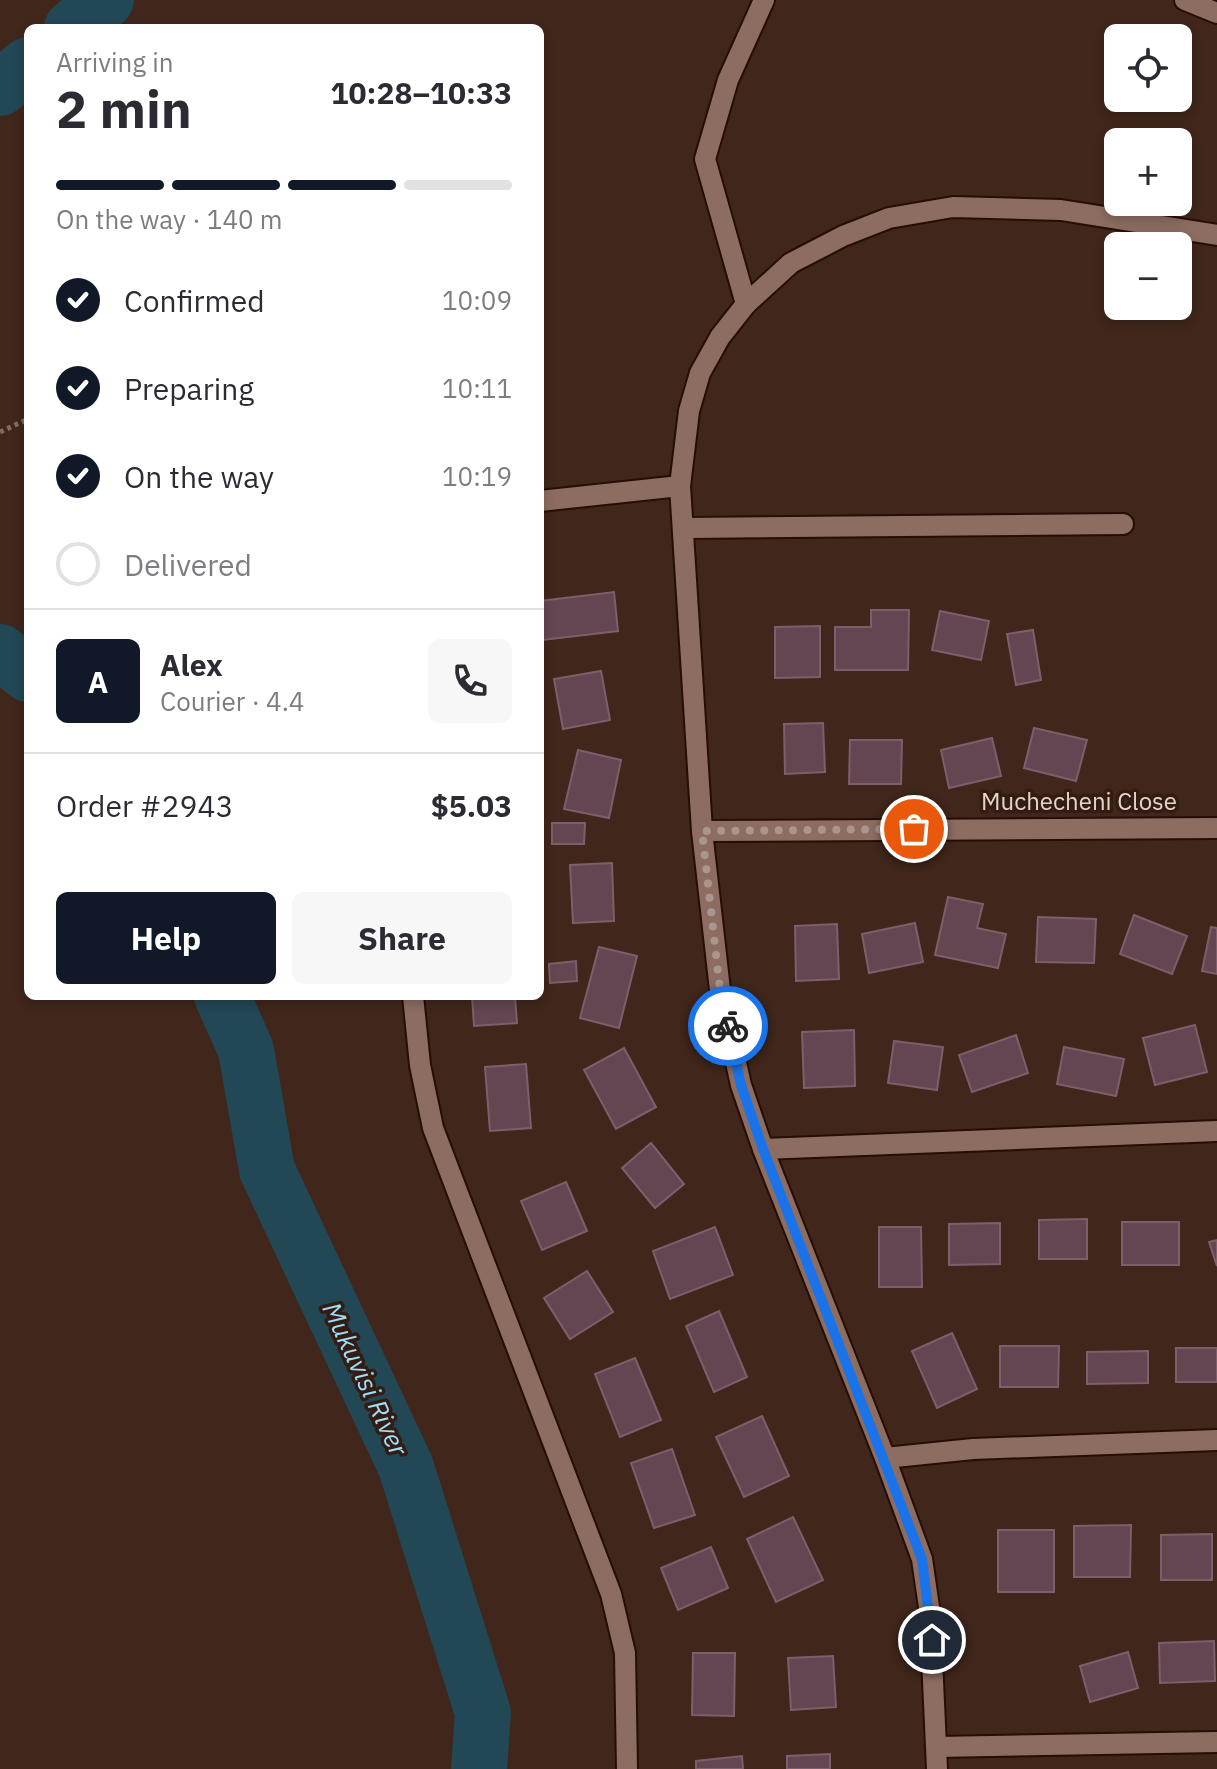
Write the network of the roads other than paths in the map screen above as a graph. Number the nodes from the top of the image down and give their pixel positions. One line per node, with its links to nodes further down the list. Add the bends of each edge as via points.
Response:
1 (764, 0): 5 (street, via 728,80 705,159)
2 (1185, 0): 3 (street)
3 (1217, 13)
4 (1217, 235): 5 (street, via 1061,210 953,207 889,218 843,236 791,263)
5 (746, 304): 6 (street, via 700,373 689,411)
6 (680, 486): 7 (street); 9 (street)
7 (544, 501)
8 (1123, 524): 9 (street)
9 (684, 528): 11 (street)
10 (1217, 828): 11 (street, Muchecheni Close)
11 (702, 831): 14 (street, via 720,990 741,1085)
12 (413, 1000): 19 (street, via 433,1128 611,1594 625,1653)
13 (1217, 1131): 14 (street)
14 (763, 1149): 16 (street)
15 (1217, 1440): 16 (street, via 973,1449)
16 (885, 1458): 18 (street, via 922,1559)
17 (1217, 1742): 18 (street)
18 (937, 1747): 20 (street)
19 (627, 1769)
20 (937, 1769)

